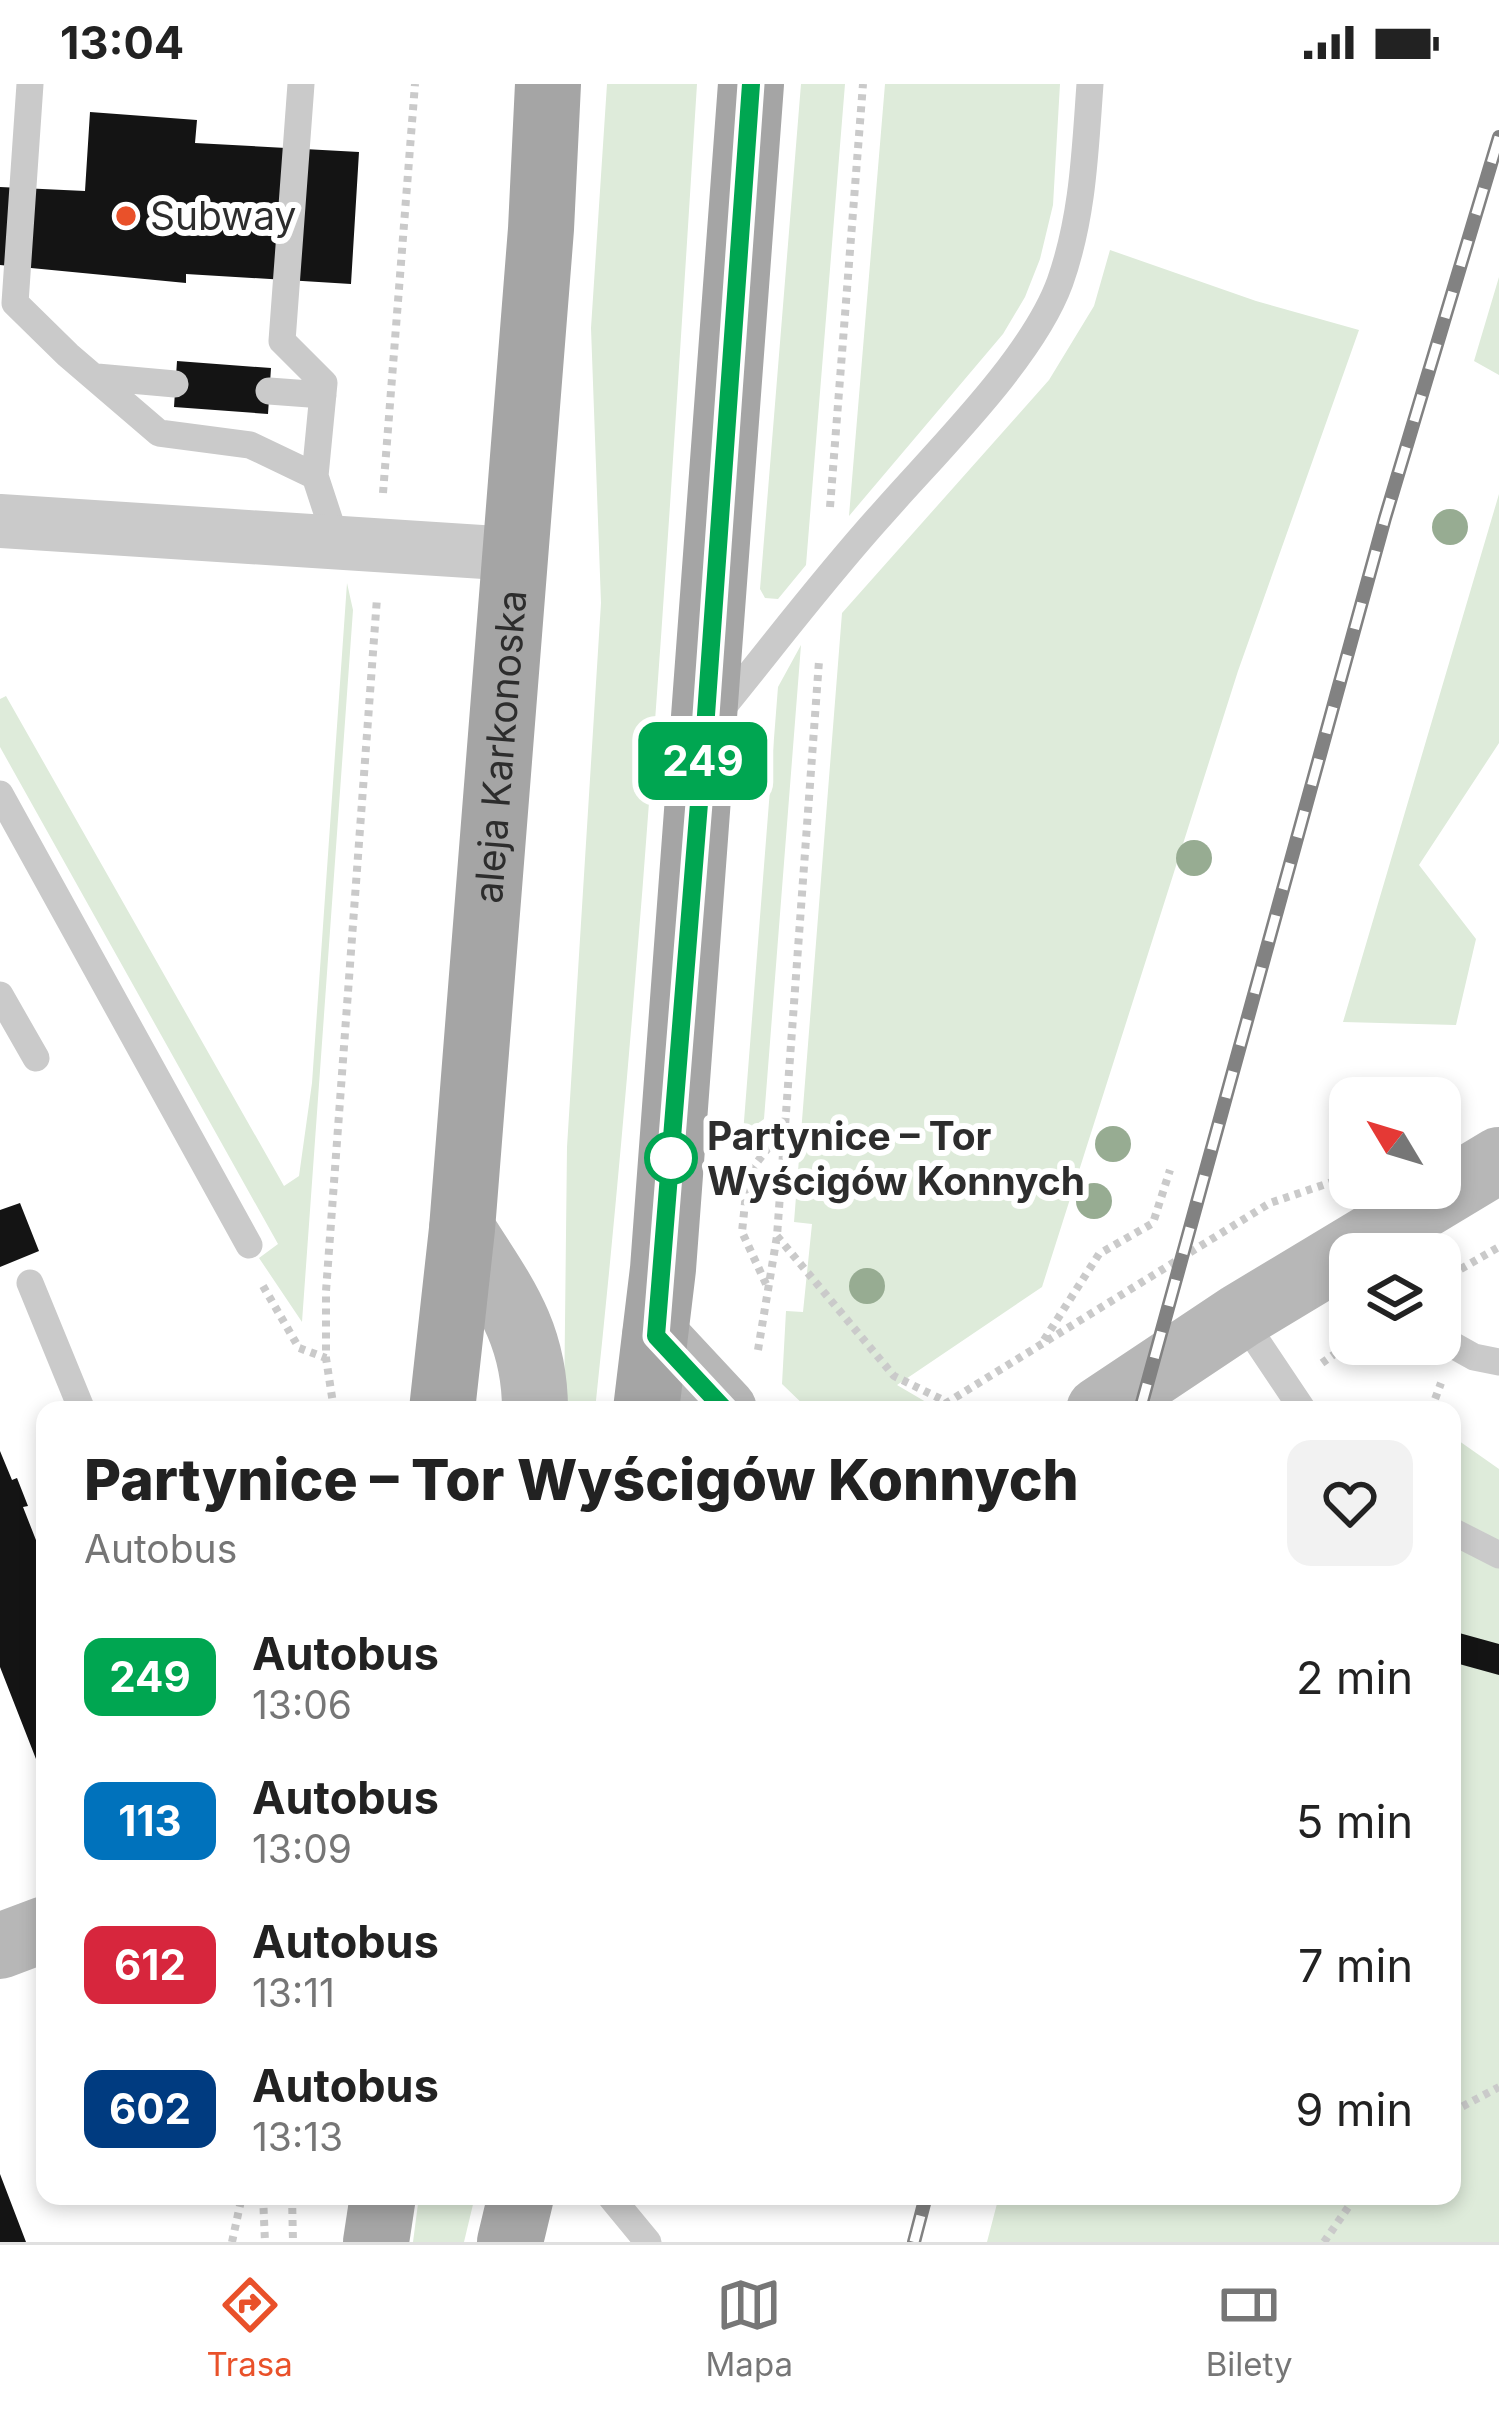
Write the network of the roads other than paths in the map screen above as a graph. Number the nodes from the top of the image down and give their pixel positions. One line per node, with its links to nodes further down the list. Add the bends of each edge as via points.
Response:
1 (30, 84): 6 (lane, via 15,303)
2 (301, 84): 9 (lane, via 282,340 324,383)
3 (548, 84): 13 (main road, aleja Karkonoska)
4 (751, 84): 14 (main road)
5 (1090, 84): 14 (lane, via 1082,204 1059,285 1032,337)
6 (97, 377): 7 (lane); 10 (lane, via 159,433 250,445)
7 (175, 384)
8 (269, 391): 9 (lane)
9 (323, 395): 10 (lane)
10 (315, 476): 12 (lane)
11 (0, 521): 12 (street)
12 (358, 541): 13 (street)
13 (514, 554): 19 (main road, aleja Karkonoska)
14 (705, 729): 25 (main road)
15 (0, 794): 21 (lane)
16 (0, 995): 17 (lane)
17 (36, 1058)
18 (1499, 1160): 20 (street)
19 (462, 1229): 30 (main road, aleja Karkonoska); 31 (street, via 518,1319 533,1360)
20 (1385, 1233)
21 (248, 1245)
22 (1329, 1267): 24 (street)
23 (29, 1282): 29 (lane)
24 (1240, 1316): 33 (street); 34 (lane)
25 (656, 1336): 28 (street); 32 (main road)
26 (1461, 1350): 27 (lane)
27 (1499, 1362)
28 (741, 1383)
29 (78, 1401)
30 (443, 1401)
31 (535, 1401)
32 (647, 1401)
33 (1113, 1401)
34 (1297, 1401)
35 (1461, 1536): 36 (lane)
36 (1499, 1555)
37 (36, 1932): 38 (street)
38 (0, 1946)
39 (382, 2205): 42 (main road)
40 (519, 2205): 43 (main road)
41 (617, 2205): 44 (lane)
42 (376, 2242)
43 (510, 2242)
44 (648, 2242)

